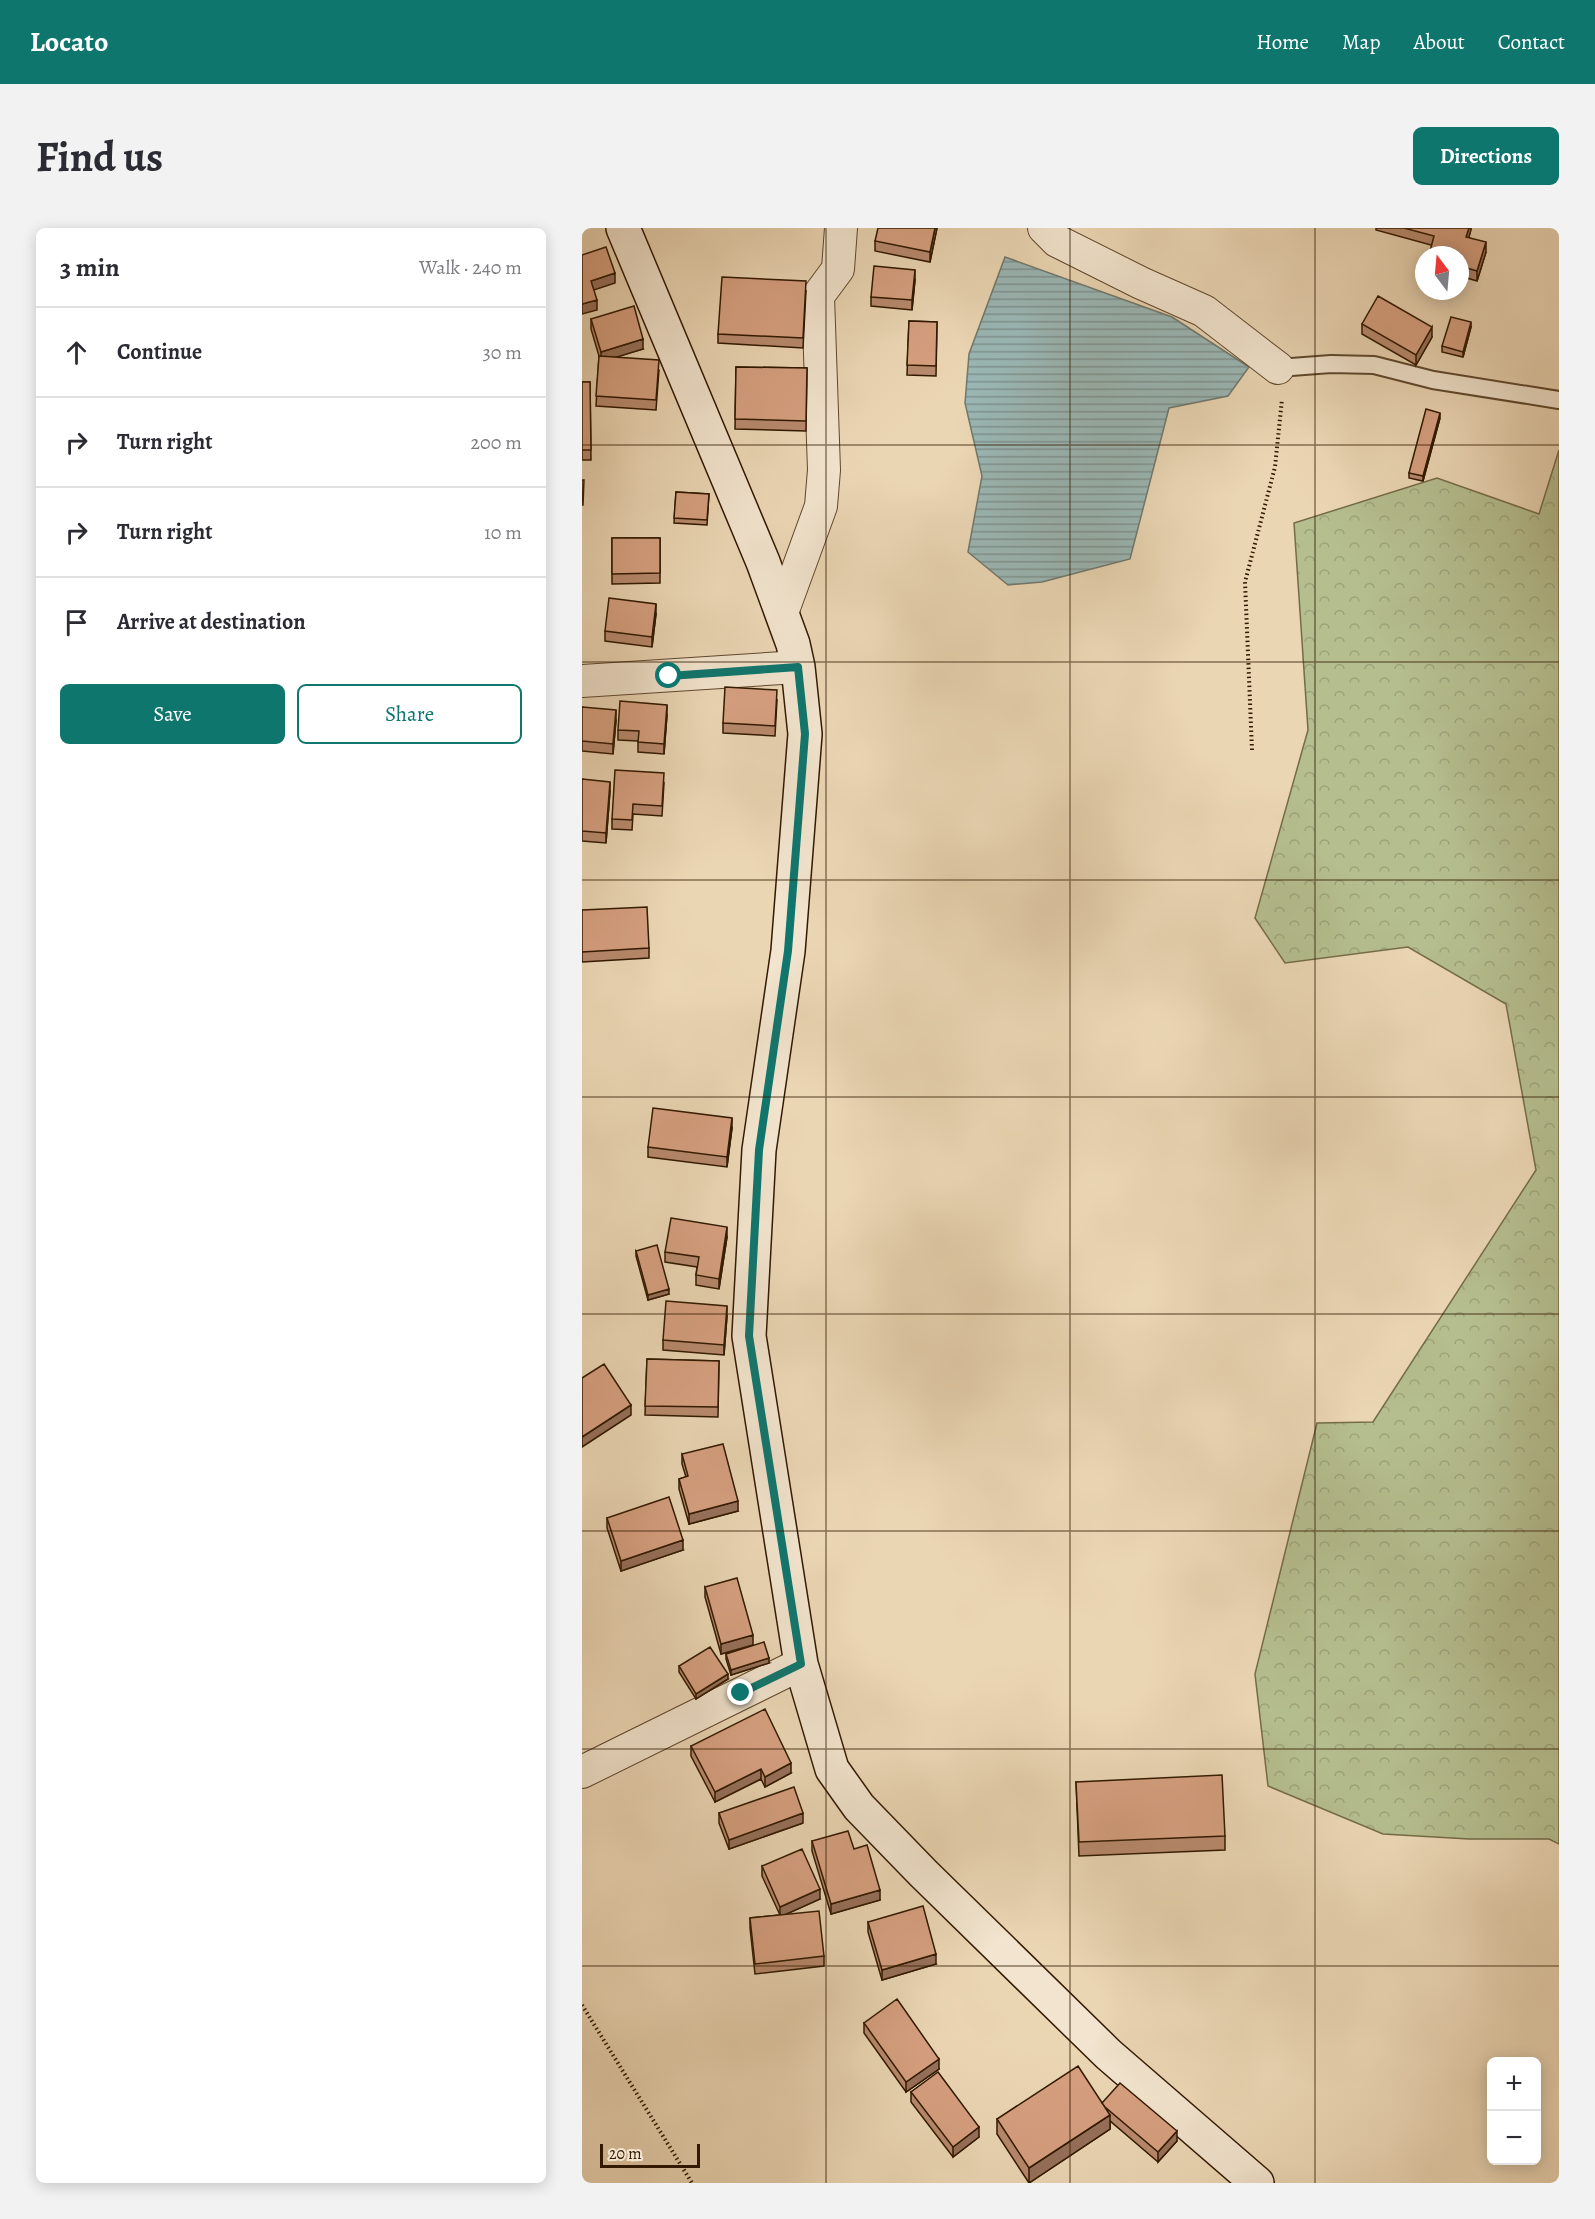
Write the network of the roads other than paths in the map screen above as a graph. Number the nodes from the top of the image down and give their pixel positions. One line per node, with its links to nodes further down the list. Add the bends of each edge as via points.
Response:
1 (623, 228): 6 (street)
2 (841, 228): 6 (street, via 838,269 818,296 824,470 821,506)
3 (1044, 228): 4 (street, via 1057,241 1204,311)
4 (1278, 368): 5 (lane, via 1374,365 1433,380)
5 (1559, 400)
6 (782, 613): 7 (street)
7 (798, 667): 8 (street); 9 (street, via 805,734 788,951 759,1150 749,1336)
8 (582, 681)
9 (801, 1664): 10 (street); 11 (street, via 832,1769 859,1807 1108,2054)
10 (582, 1772)
11 (1257, 2183)

